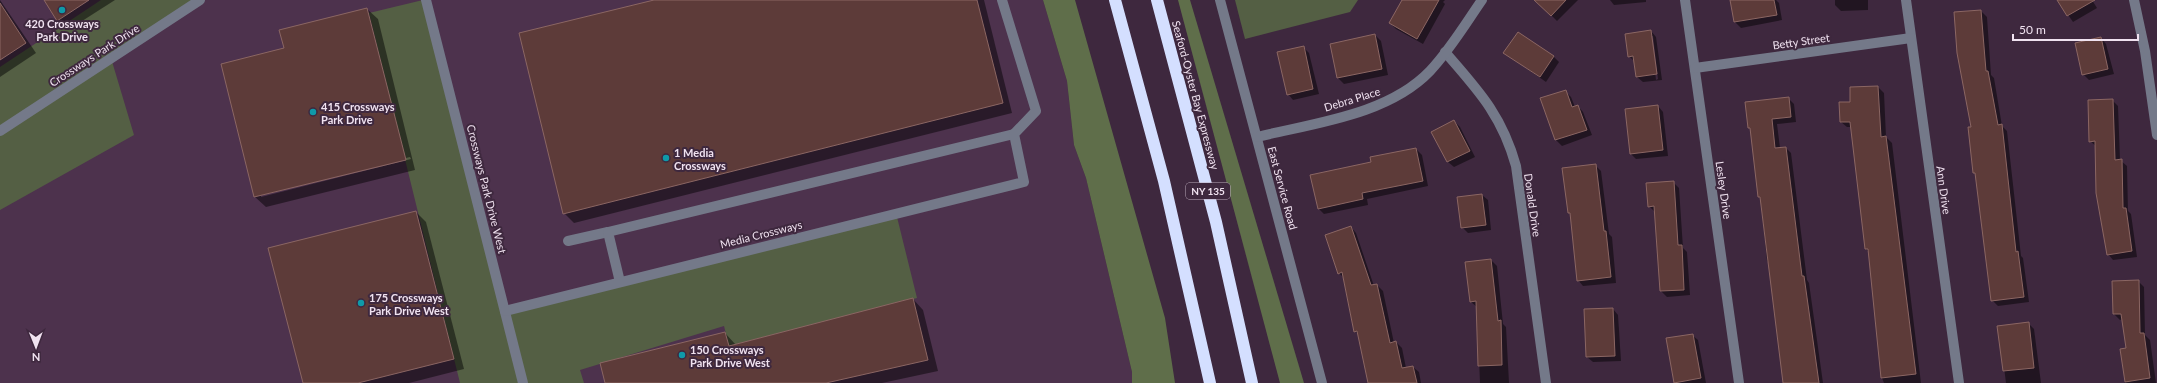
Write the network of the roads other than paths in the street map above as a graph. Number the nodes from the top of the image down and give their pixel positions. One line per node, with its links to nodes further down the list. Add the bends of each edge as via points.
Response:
1 (200, 0): 14 (street, Crossways Park Drive)
2 (426, 0): 21 (street, Crossways Park Drive West)
3 (1002, 0): 15 (street, via 1036,111)
4 (1115, 0): 23 (highway, via 1164,181)
5 (1157, 0): 24 (highway, Seaford-Oyster Bay Expressway / NY 135, via 1216,222)
6 (1220, 0): 17 (street, East Service Road)
7 (1482, 0): 12 (street, Debra Place)
8 (1685, 0): 13 (street, Lesley Drive)
9 (1906, 0): 11 (street, Ann Drive)
10 (2134, 0): 16 (street, via 2145,52)
11 (1911, 38): 13 (street, Betty Street); 28 (street, Ann Drive)
12 (1445, 52): 17 (street, Debra Place, via 1414,86 1390,100 1361,111); 26 (street, Donald Drive, via 1483,96 1498,117 1509,141 1516,166)
13 (1695, 68): 27 (street, Lesley Drive)
14 (0, 131)
15 (1014, 134): 18 (street); 20 (street, Media Crossways, via 1024,182)
16 (2157, 135)
17 (1257, 137): 25 (street, East Service Road)
18 (608, 232): 19 (street); 20 (street)
19 (568, 242)
20 (620, 282): 21 (street, Media Crossways)
21 (505, 312): 22 (street, Crossways Park Drive West)
22 (523, 383)
23 (1210, 383)
24 (1252, 383)
25 (1322, 383)
26 (1546, 383)
27 (1739, 383)
28 (1959, 383)

